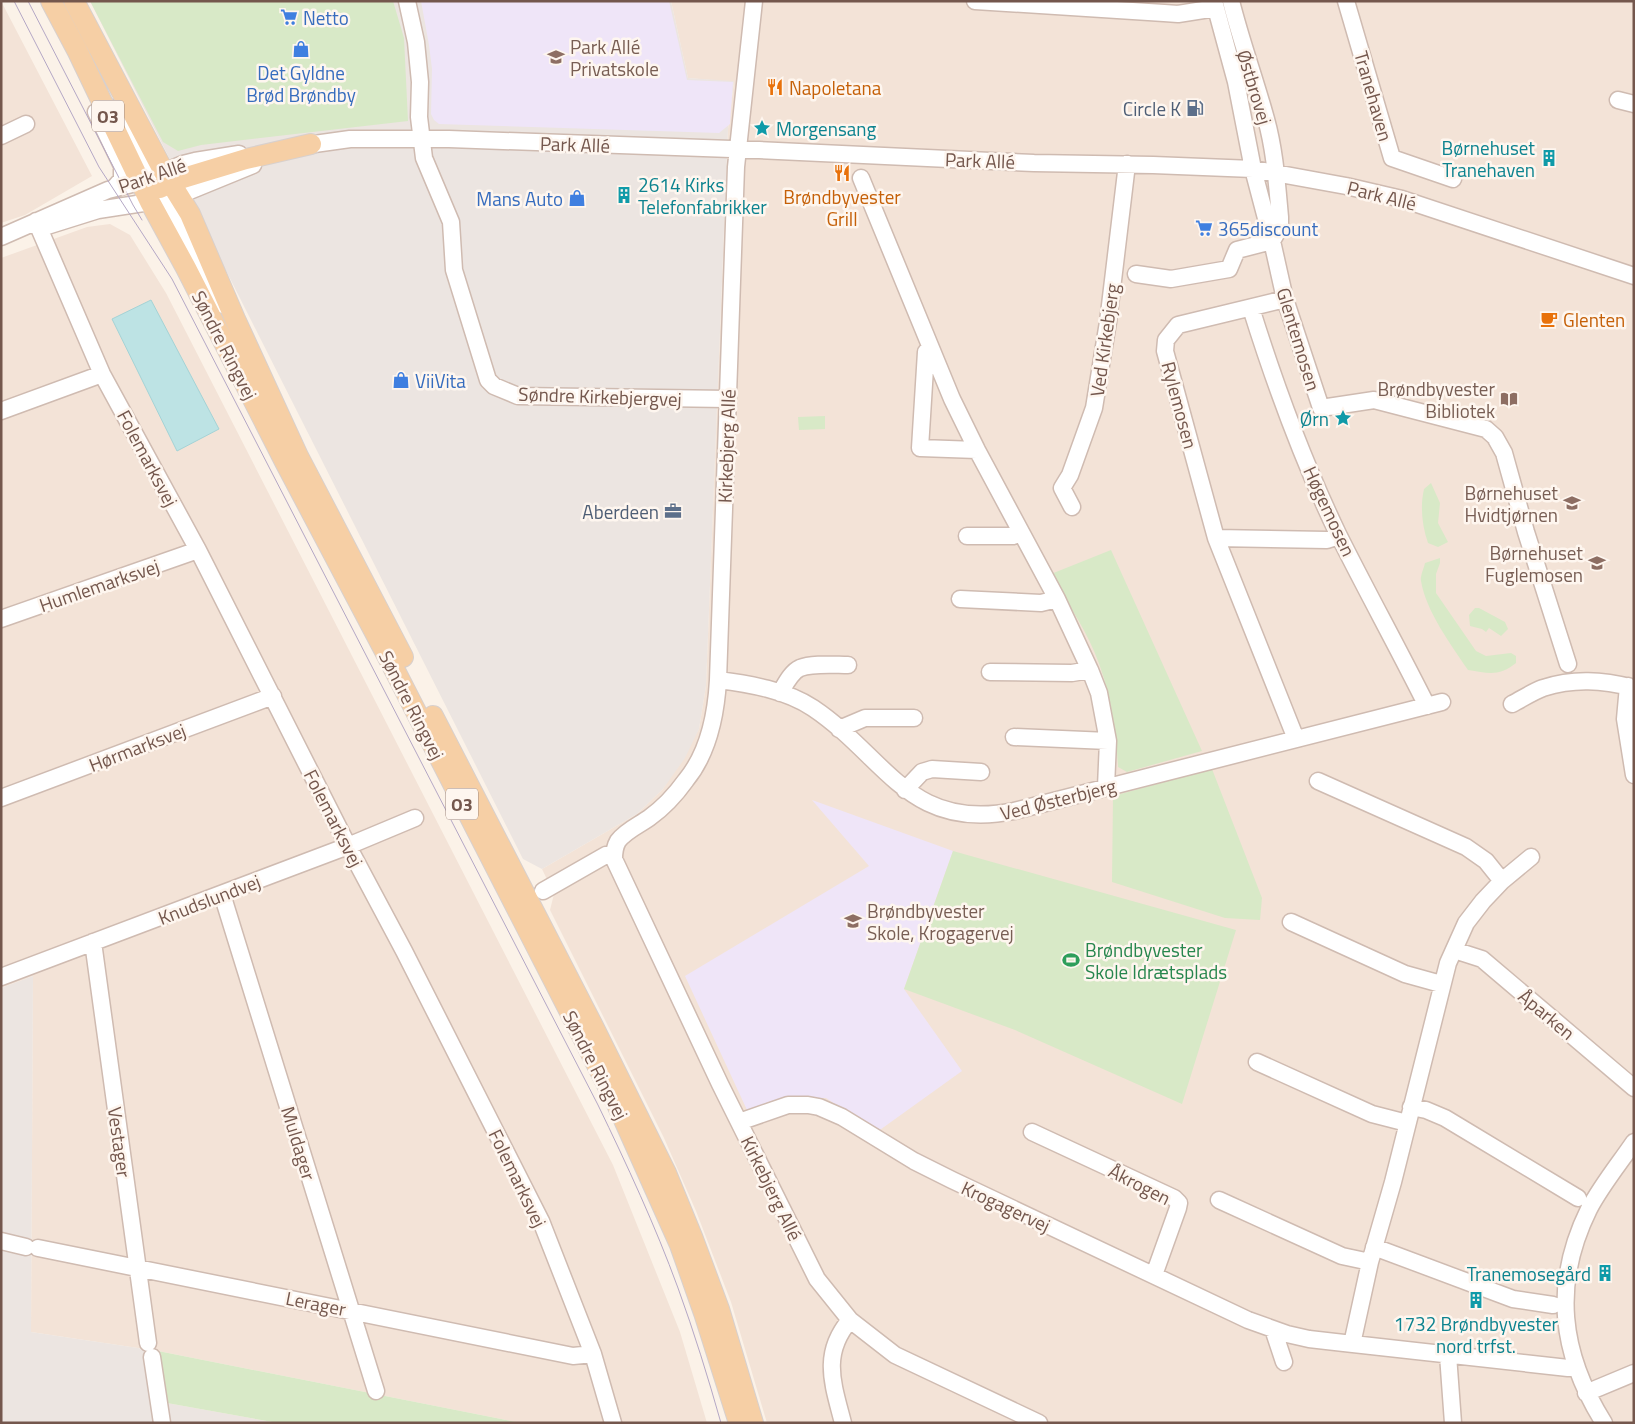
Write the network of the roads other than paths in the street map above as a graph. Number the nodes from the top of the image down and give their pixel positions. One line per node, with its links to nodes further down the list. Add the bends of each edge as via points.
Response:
1 (51, 1): 9 (main road, Søndre Ringvej / O3)
2 (74, 1): 20 (main road, Søndre Ringvej / O3)
3 (407, 1): 12 (street, Søndre Kirkebjergvej, via 416,42)
4 (754, 1): 14 (street, Kirkebjerg Allé)
5 (975, 1): 8 (street)
6 (1346, 1): 19 (street, Tranehaven, via 1392,158)
7 (1220, 3): 8 (street, via 1178,14); 16 (street, Østbrovej); 17 (street, Østbrovej, via 1242,44 1266,120)
8 (1088, 5)
9 (77, 50): 20 (main road, Søndre Ringvej / O3); 21 (street, via 94,107 122,166 122,179)
10 (26, 124): 11 (street)
11 (1, 136)
12 (421, 139): 13 (street, Park Allé, via 350,139); 14 (street, Park Allé); 32 (street, Søndre Kirkebjergvej, via 424,158 452,222 455,276 488,380 494,386 518,396)
13 (312, 144): 20 (main road, via 246,159)
14 (738, 149): 15 (street, Park Allé); 32 (street, Kirkebjerg Allé)
15 (1128, 164): 16 (street, Park Allé); 35 (street, Ved Kirkebjerg, via 1094,408 1062,488)
16 (1252, 169): 17 (street, Park Allé); 24 (street, Glentemosen)
17 (1275, 173): 24 (street, via 1280,227); 27 (street, Park Allé, via 1402,199)
18 (861, 178): 30 (street)
19 (1453, 179)
20 (160, 187): 21 (street, Park Allé); 22 (street, Park Allé, via 98,210); 103 (main road, Søndre Ringvej / O3, via 186,268 616,1102 680,1245); 104 (main road, Søndre Ringvej / O3, via 194,224 298,456 594,1026 666,1173 719,1309)
21 (114, 188): 22 (street, Park Allé)
22 (37, 225): 23 (street, Park Allé); 25 (street, Park Allé); 31 (street, Folemarksvej)
23 (1, 236)
24 (1272, 240): 26 (street, via 1237,250 1229,269 1171,279); 28 (street, Glentemosen)
25 (1, 241)
26 (1136, 274)
27 (1634, 276)
28 (1285, 299): 29 (street, Rylemosen); 44 (street, Glentemosen, via 1321,408 1374,400 1486,430 1495,437 1504,453)
29 (1251, 308): 38 (street, Høgemosen, via 1291,426); 39 (street, Rylemosen, via 1178,325 1166,340 1165,350)
30 (930, 348): 34 (street); 34 (street, via 926,352 920,448)
31 (102, 374): 33 (street); 40 (street, Folemarksvej)
32 (728, 399): 48 (street, Kirkebjerg Allé)
33 (1, 411)
34 (977, 450): 36 (street)
35 (1072, 507)
36 (1021, 533): 37 (street, via 1013,536); 42 (street)
37 (967, 536)
38 (1339, 536): 39 (street, via 1327,540); 56 (street, Høgemosen, via 1434,704)
39 (1216, 538): 56 (street, Rylemosen)
40 (198, 550): 43 (street, Humlemarksvej); 51 (street, Folemarksvej)
41 (960, 599): 42 (street, via 1041,603)
42 (1057, 599): 46 (street)
43 (1, 619)
44 (1568, 664)
45 (848, 665): 50 (street, via 799,668)
46 (1090, 670): 47 (street, via 1072,673); 57 (street)
47 (990, 672)
48 (718, 680): 50 (street, Ved Østerbjerg); 66 (street, Kirkebjerg Allé, via 714,721 692,772 670,799 622,836)
49 (1631, 687): 52 (street, via 1589,680 1570,681 1541,689); 59 (street, via 1625,719)
50 (780, 693): 54 (street, Ved Østerbjerg, via 812,708)
51 (273, 696): 63 (street, Hørmarksvej); 65 (street, Folemarksvej)
52 (1512, 704)
53 (914, 718): 54 (street, via 865,718)
54 (839, 729): 62 (street, Ved Østerbjerg)
55 (1014, 737): 57 (street)
56 (1296, 739): 61 (street, Ved Østerbjerg)
57 (1108, 740): 61 (street)
58 (981, 772): 62 (street, via 932,769 922,772)
59 (1634, 775)
60 (1317, 782): 68 (street, via 1466,847 1486,861)
61 (1106, 787): 62 (street, Ved Østerbjerg, via 987,815 959,813 928,805)
62 (905, 790)
63 (1, 798)
64 (415, 818): 65 (street, Knudslundvej)
65 (348, 846): 70 (street, Knudslundvej); 94 (street, Folemarksvej, via 541,1221)
66 (614, 854): 69 (street, via 606,855); 79 (street, Kirkebjerg Allé, via 615,864)
67 (1530, 857): 68 (street)
68 (1502, 881): 73 (street, via 1466,924)
69 (543, 891)
70 (222, 894): 72 (street, Knudslundvej); 90 (street, Muldager)
71 (1291, 922): 75 (street, via 1405,974)
72 (93, 942): 74 (street, Knudslundvej); 87 (street, Vestager)
73 (1454, 950): 75 (street); 77 (street, Åparken, via 1482,960)
74 (1, 977)
75 (1441, 984): 78 (street)
76 (1257, 1062): 80 (street, via 1372,1114)
77 (1634, 1088)
78 (1411, 1107): 80 (street); 83 (street, via 1445,1118)
79 (739, 1122): 88 (street, Krogagervej, via 788,1105 808,1105 831,1111 914,1161); 91 (street, Kirkebjerg Allé, via 816,1279)
80 (1407, 1123): 86 (street)
81 (1032, 1132): 88 (street, Åkrogen, via 1174,1198 1178,1208)
82 (1634, 1142): 97 (street, via 1590,1207 1570,1259 1564,1304)
83 (1578, 1198)
84 (1219, 1200): 86 (street, via 1342,1256)
85 (1, 1242): 87 (street, Lerager)
86 (1372, 1254): 89 (street, via 1513,1299); 93 (street)
87 (137, 1268): 90 (street, Lerager); 101 (street, Vestager)
88 (1154, 1275): 92 (street, Krogagervej)
89 (1554, 1305)
90 (350, 1310): 94 (street, Lerager, via 573,1356); 99 (street, Muldager)
91 (850, 1320): 105 (street, via 832,1352 831,1366 832,1383); 106 (street, Kirkebjerg Allé, via 894,1355)
92 (1273, 1329): 93 (street, Krogagervej, via 1309,1339); 96 (street)
93 (1352, 1344): 95 (street, Krogagervej)
94 (593, 1354): 102 (street, Folemarksvej)
95 (1448, 1355): 97 (street, Krogagervej); 107 (street)
96 (1284, 1362)
97 (1575, 1367): 100 (street)
98 (1634, 1373): 100 (street)
99 (376, 1391)
100 (1586, 1393): 108 (street)
101 (162, 1423)
102 (613, 1423)
103 (739, 1423)
104 (753, 1423)
105 (843, 1423)
106 (1039, 1423)
107 (1453, 1423)
108 (1604, 1423)

